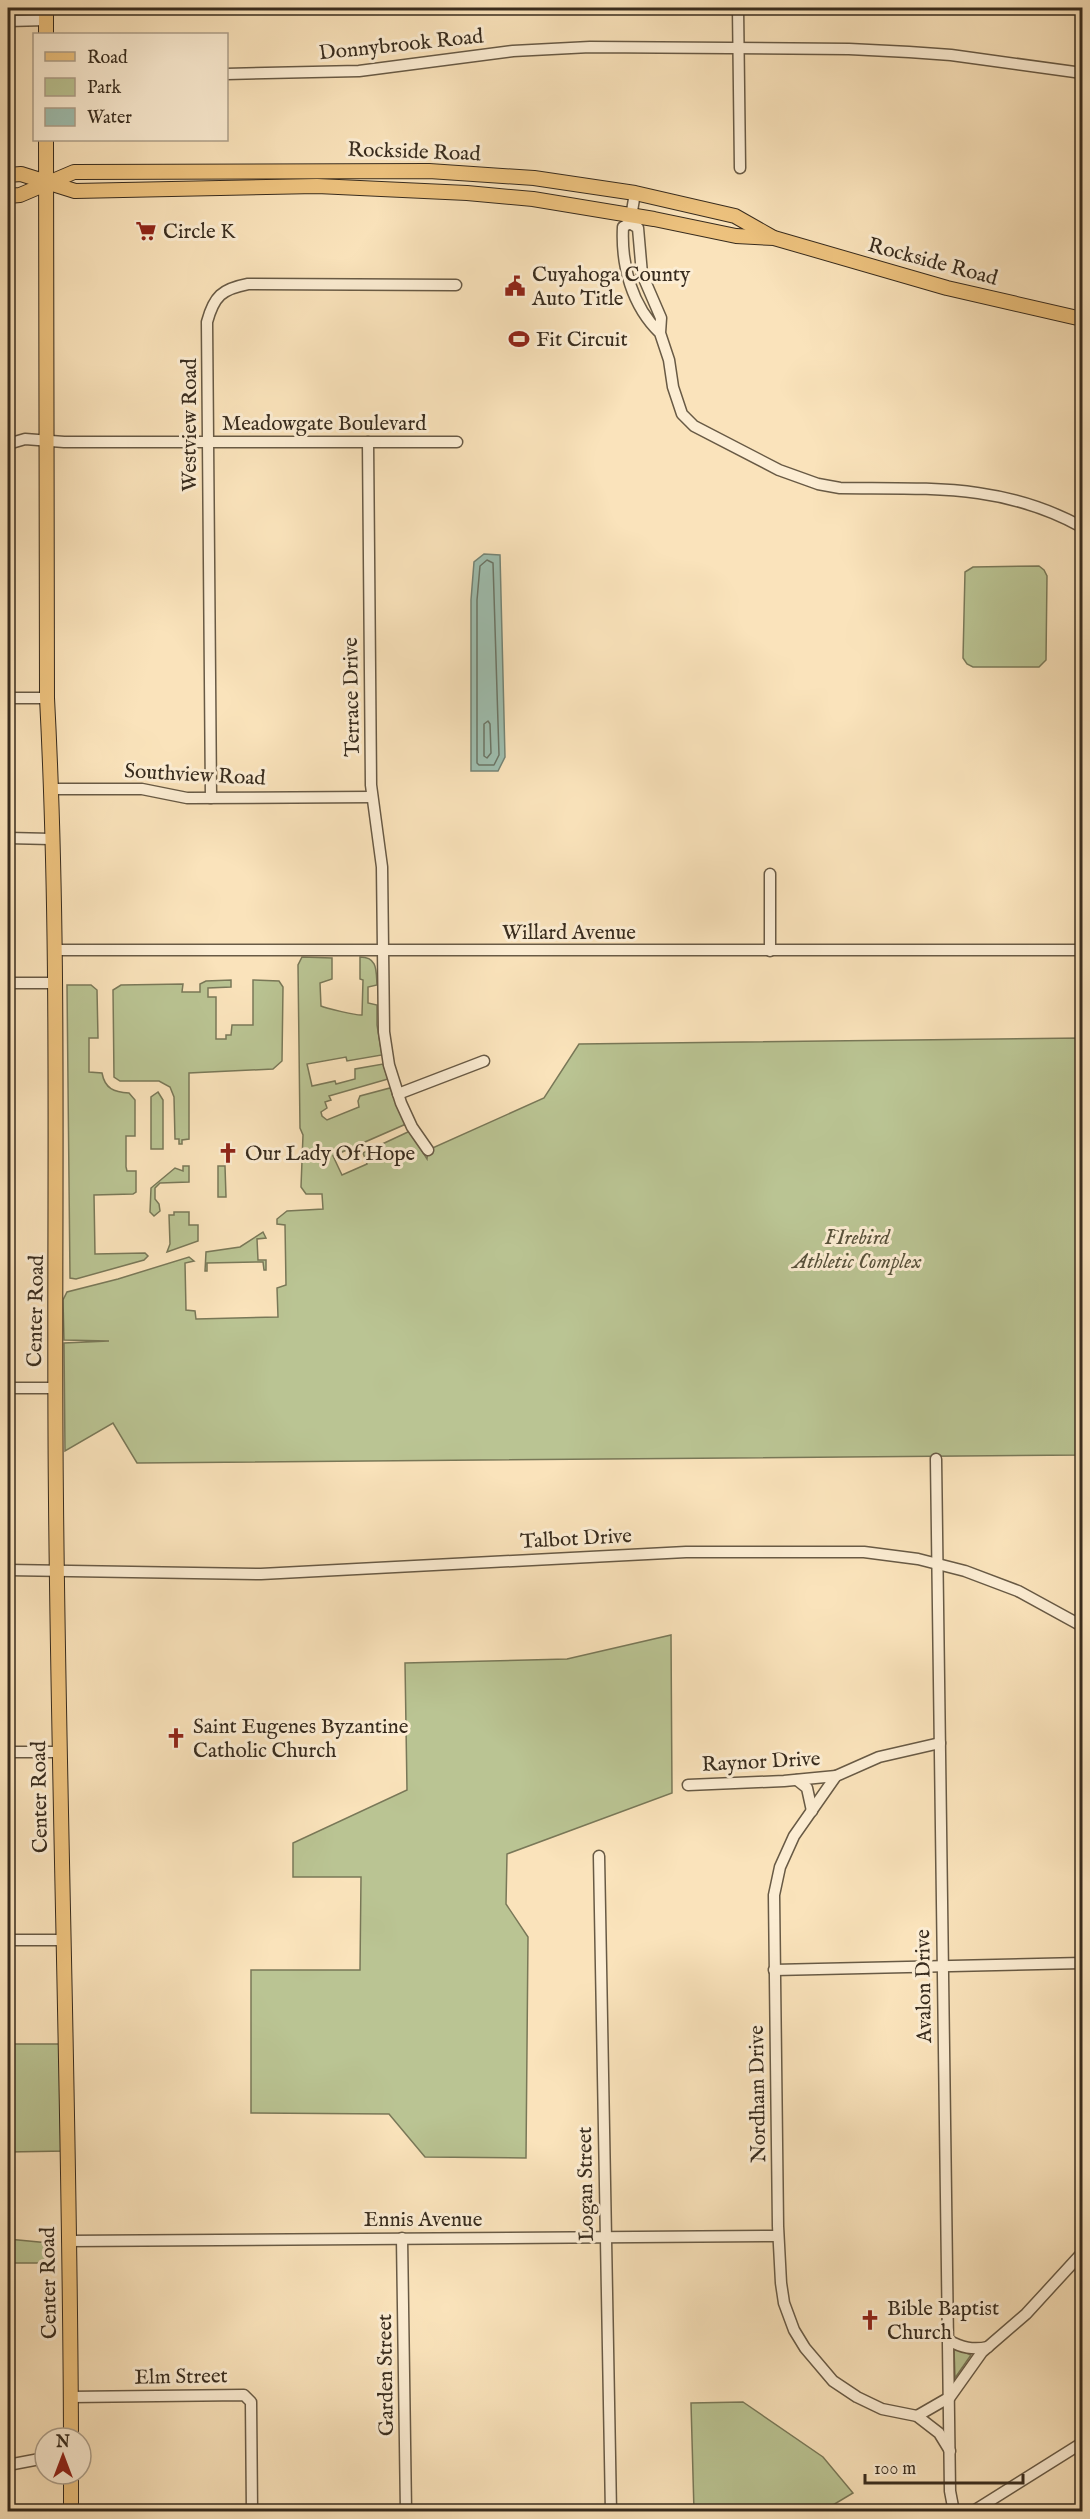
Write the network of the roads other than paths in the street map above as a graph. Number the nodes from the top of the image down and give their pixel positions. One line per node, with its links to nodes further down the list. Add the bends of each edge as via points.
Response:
1 (738, 8): 5 (street)
2 (46, 14): 3 (street); 4 (main road)
3 (8, 21)
4 (46, 33)
5 (739, 49): 6 (street, Donnybrook Road, via 909,51); 7 (street, Donnybrook Road, via 546,49 359,70); 9 (street)
6 (1083, 73)
7 (228, 74)
8 (46, 141): 11 (main road, Center Road)
9 (740, 168)
10 (8, 176): 11 (main road, Rockside Road, via 21,174)
11 (46, 184): 12 (main road, Rockside Road, via 74,172 429,171 534,178); 13 (main road, Rockside Road); 14 (main road, Rockside Road, via 75,191 317,186 467,193 533,199); 19 (main road, Center Road)
12 (635, 193): 14 (street); 15 (main road, Rockside Road, via 735,216)
13 (8, 196)
14 (631, 219): 15 (main road, Rockside Road, via 736,236); 18 (street, via 638,228 642,274 661,318); 18 (street, via 622,227 626,272 642,308)
15 (774, 238): 17 (main road, Rockside Road, via 947,288)
16 (456, 285): 20 (street, Westview Road, via 248,284 219,295 207,322)
17 (1083, 319)
18 (660, 333): 24 (street, via 682,414 694,426 779,470 840,488 978,491 1034,506)
19 (46, 440): 20 (street, Meadowgate Boulevard); 23 (street, Meadowgate Boulevard, via 25,439); 26 (main road, Center Road)
20 (208, 442): 21 (street, Meadowgate Boulevard); 29 (street, Westview Road)
21 (368, 442): 22 (street, Meadowgate Boulevard); 28 (street, Terrace Drive)
22 (457, 442)
23 (8, 444)
24 (1083, 526)
25 (8, 698): 26 (street)
26 (47, 698): 27 (main road, Center Road)
27 (52, 789): 29 (street, Southview Road, via 142,789 187,798); 31 (main road, Center Road)
28 (372, 797): 29 (street, Southview Road); 35 (street, Terrace Drive, via 382,867)
29 (211, 798)
30 (8, 838): 31 (street)
31 (51, 839): 33 (main road, Center Road)
32 (770, 874): 36 (street)
33 (55, 950): 35 (street, Willard Avenue); 38 (main road, Center Road)
34 (1083, 950): 36 (street, Willard Avenue)
35 (382, 951): 36 (street, Willard Avenue); 40 (street, Terrace Drive, via 384,1032)
36 (770, 951)
37 (8, 983): 38 (street)
38 (55, 983): 43 (main road, Center Road)
39 (484, 1061): 40 (street)
40 (398, 1094): 41 (street, Terrace Drive)
41 (428, 1150)
42 (8, 1388): 43 (street)
43 (55, 1388): 47 (main road, Center Road)
44 (936, 1459): 45 (street, Avalon Drive)
45 (937, 1563): 47 (street, Talbot Drive, via 864,1552 686,1552 261,1574); 48 (street, Talbot Drive, via 1001,1584); 49 (street, Avalon Drive)
46 (8, 1570): 47 (street, Talbot Drive)
47 (57, 1570): 51 (main road, Center Road)
48 (1083, 1626)
49 (940, 1743): 52 (street, via 879,1757); 60 (street, Avalon Drive)
50 (8, 1752): 51 (street)
51 (59, 1752): 58 (main road, Center Road)
52 (836, 1776): 53 (street, Raynor Drive); 55 (street, Nordham Drive)
53 (796, 1780): 54 (street, Raynor Drive); 55 (street, via 807,1788)
54 (688, 1785)
55 (812, 1811): 61 (street, Nordham Drive, via 794,1836 780,1867 774,1895)
56 (599, 1856): 63 (street, Logan Street)
57 (8, 1940): 58 (street)
58 (62, 1940): 65 (main road, Center Road)
59 (1083, 1963): 60 (street)
60 (941, 1965): 61 (street); 67 (street, Avalon Drive)
61 (774, 1970): 62 (street, Nordham Drive)
62 (778, 2236): 63 (street, Ennis Avenue); 71 (street, Nordham Drive, via 784,2303 805,2348 833,2381 857,2397 882,2409)
63 (605, 2237): 64 (street, Ennis Avenue); 82 (street, Logan Street)
64 (402, 2238): 65 (street, Ennis Avenue); 81 (street, Garden Street)
65 (68, 2241): 69 (main road, Center Road)
66 (1083, 2253): 68 (street, via 1026,2314)
67 (948, 2340): 68 (street, via 965,2348); 70 (street, Avalon Drive)
68 (988, 2347): 70 (street)
69 (70, 2397): 72 (main road, Center Road); 80 (street, Elm Street, via 244,2395 251,2402)
70 (950, 2397): 71 (street); 74 (street, Avalon Drive)
71 (917, 2416): 74 (street, Nordham Drive, via 939,2433)
72 (71, 2426)
73 (1083, 2443): 78 (street)
74 (950, 2452): 83 (street, Avalon Drive)
75 (33, 2460): 76 (street)
76 (8, 2465)
77 (71, 2486): 79 (main road)
78 (988, 2508): 84 (street)
79 (71, 2511)
80 (252, 2511)
81 (406, 2511)
82 (610, 2511)
83 (954, 2511)
84 (972, 2511)

